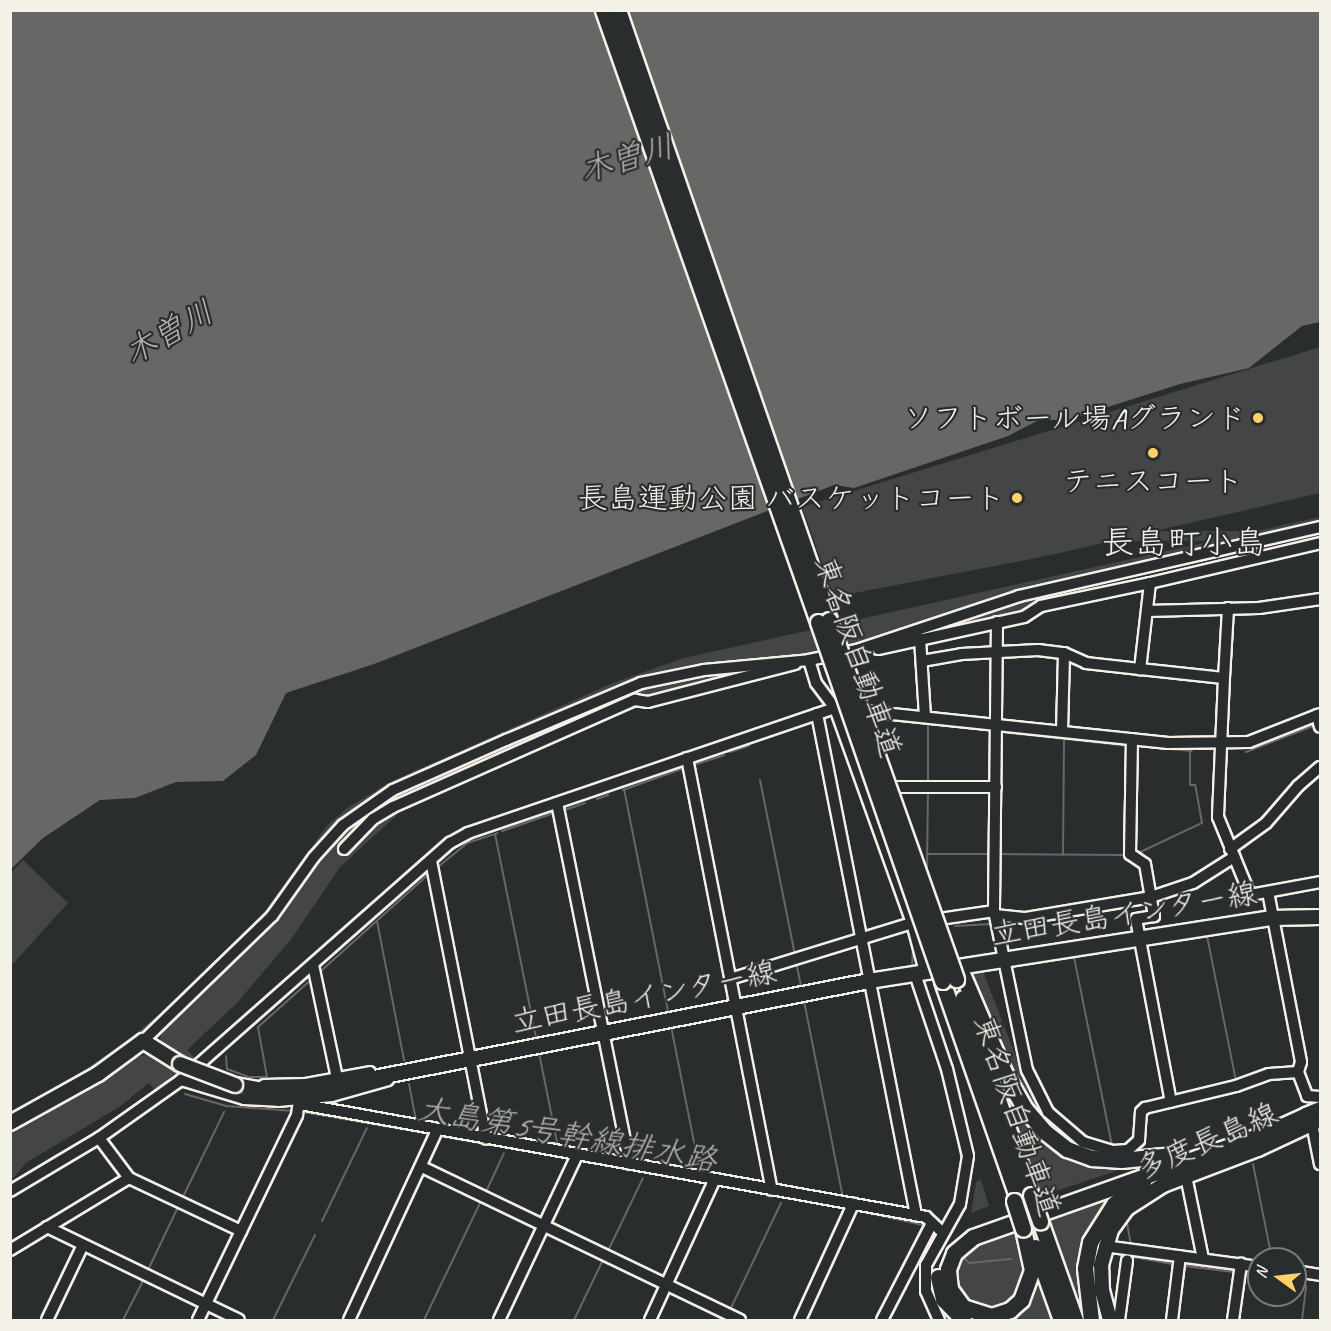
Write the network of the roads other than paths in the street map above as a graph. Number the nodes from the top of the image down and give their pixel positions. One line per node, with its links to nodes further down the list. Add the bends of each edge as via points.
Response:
1 (603, 10): 48 (highway, 東名阪自動車道, bridge)
2 (618, 10): 48 (highway, 東名阪自動車道, bridge)
3 (1320, 527): 11 (street, via 1019,596)
4 (1320, 543): 5 (street)
5 (1150, 583): 8 (street); 9 (street, via 1041,606 1024,617)
6 (1320, 599): 7 (street, via 1259,608)
7 (1228, 608): 8 (street); 17 (street)
8 (1147, 611): 16 (street)
9 (997, 622): 10 (street); 13 (street)
10 (920, 639): 11 (street); 15 (street)
11 (857, 650): 14 (street)
12 (1064, 653): 13 (street, via 1038,650); 16 (street, via 1086,663); 24 (street)
13 (997, 654): 15 (street, via 961,654); 22 (street)
14 (805, 661): 18 (street); 32 (street, via 782,671 648,702 635,700 393,807 366,825); 52 (street, via 704,670 641,683 393,790 343,825 314,857 272,916)
15 (922, 661): 21 (street)
16 (1140, 669): 17 (street)
17 (1224, 678): 26 (street)
18 (835, 708): 19 (street); 21 (street); 29 (street)
19 (818, 714): 27 (street); 42 (street)
20 (1318, 715): 23 (street); 26 (street, via 1259,740)
21 (925, 717): 22 (street)
22 (997, 724): 24 (street); 30 (street)
23 (1320, 727)
24 (1062, 731): 25 (street)
25 (1132, 739): 26 (street); 37 (street, via 1130,854 1145,864)
26 (1222, 742): 33 (street, via 1218,816)
27 (687, 758): 31 (street); 47 (street)
28 (1320, 767): 33 (street)
29 (863, 787): 30 (street); 41 (street)
30 (996, 787): 38 (street)
31 (557, 803): 34 (street, via 468,833); 51 (street)
32 (344, 849)
33 (1232, 853): 36 (street, via 1250,895); 37 (street, via 1193,883)
34 (431, 861): 45 (street); 53 (street)
35 (1320, 882): 36 (street)
36 (1268, 892): 40 (street)
37 (1151, 897): 38 (street, via 1026,918); 43 (street, via 1154,916 1136,919)
38 (994, 913): 41 (street); 44 (street)
39 (1320, 917): 40 (main road, 立田長島インター線)
40 (1272, 918): 43 (main road, 立田長島インター線); 56 (street, via 1301,1062)
41 (912, 923): 42 (street); 46 (street)
42 (861, 938): 47 (street); 49 (street)
43 (1139, 939): 44 (main road, 立田長島インター線); 60 (street)
44 (1004, 960): 46 (main road, 立田長島インター線); 60 (street, via 1027,1070 1047,1112 1064,1130 1097,1148 1128,1150 1139,1140 1143,1109)
45 (313, 965): 54 (street); 57 (street)
46 (920, 973): 49 (main road, 立田長島インター線); 84 (street, via 968,1156 963,1196)
47 (730, 979): 50 (street)
48 (954, 979): 70 (highway, via 1025,1109 1045,1132 1067,1149 1092,1158); 76 (highway, 東名阪自動車道); 76 (highway, 東名阪自動車道, via 967,1055)
49 (869, 981): 50 (main road, 立田長島インター線); 78 (street)
50 (735, 1005): 51 (main road, 立田長島インター線); 74 (street)
51 (604, 1032): 53 (main road, 立田長島インター線); 68 (street)
52 (142, 1041): 55 (main road, 立田長島インター線, bridge, via 180,1064 235,1085 280,1093); 63 (main road, via 98,1074)
53 (472, 1059): 55 (main road, 立田長島インター線); 66 (street)
54 (198, 1065): 57 (street, via 248,1083 270,1086); 58 (street)
55 (416, 1069): 57 (street); 61 (street)
56 (1298, 1072): 59 (street, via 1307,1096); 60 (street, via 1269,1074)
57 (337, 1078)
58 (180, 1080): 61 (street, via 244,1099); 65 (street)
59 (1320, 1097)
60 (1171, 1102)
61 (299, 1106): 64 (street); 83 (street)
62 (1315, 1117): 69 (street); 70 (highway)
63 (10, 1123)
64 (437, 1134): 66 (street); 71 (street)
65 (99, 1138): 72 (street); 75 (street)
66 (486, 1139): 67 (street)
67 (576, 1158): 68 (street); 80 (street)
68 (630, 1164): 73 (street)
69 (1320, 1164)
70 (1178, 1165): 81 (highway, via 997,1226 967,1241 954,1254 948,1276 953,1294 963,1307 991,1316 1010,1310 1021,1300 1032,1270); 86 (main road, 多度長島線, via 1119,1217); 88 (street); 105 (highway, via 981,1224 954,1239 942,1256 938,1276 943,1299); 108 (highway, via 1126,1194 1096,1228 1085,1268)
71 (422, 1167): 80 (street); 98 (street)
72 (129, 1178): 82 (street); 83 (street)
73 (714, 1183): 74 (street); 93 (street)
74 (772, 1190): 77 (street)
75 (10, 1191)
76 (1021, 1198): 81 (highway, bridge)
77 (852, 1208): 78 (street); 102 (street)
78 (916, 1215): 79 (street)
79 (930, 1225): 84 (street); 103 (street)
80 (545, 1226): 93 (street); 99 (street)
81 (1030, 1226): 106 (highway, 東名阪自動車道); 107 (highway, 東名阪自動車道)
82 (47, 1227): 85 (street); 87 (street)
83 (241, 1231): 94 (street)
84 (943, 1233): 104 (street, via 929,1255 925,1278 929,1304)
85 (83, 1245): 94 (street); 95 (street)
86 (1104, 1246): 90 (street); 109 (main road, 多度長島線, via 1102,1291)
87 (10, 1250)
88 (1203, 1259): 90 (street); 92 (street)
89 (1127, 1261): 110 (street)
90 (1180, 1261): 111 (street)
91 (1247, 1268): 92 (street)
92 (1240, 1269): 112 (street)
93 (667, 1285): 100 (street); 101 (street)
94 (206, 1305): 96 (street); 97 (street)
95 (47, 1320)
96 (198, 1320)
97 (239, 1320)
98 (349, 1320)
99 (499, 1320)
100 (650, 1320)
101 (740, 1320)
102 (800, 1320)
103 (882, 1320)
104 (939, 1320)
105 (963, 1320)
106 (1061, 1320)
107 (1075, 1320)
108 (1091, 1320)
109 (1110, 1320)
110 (1119, 1320)
111 (1172, 1320)
112 (1233, 1320)

